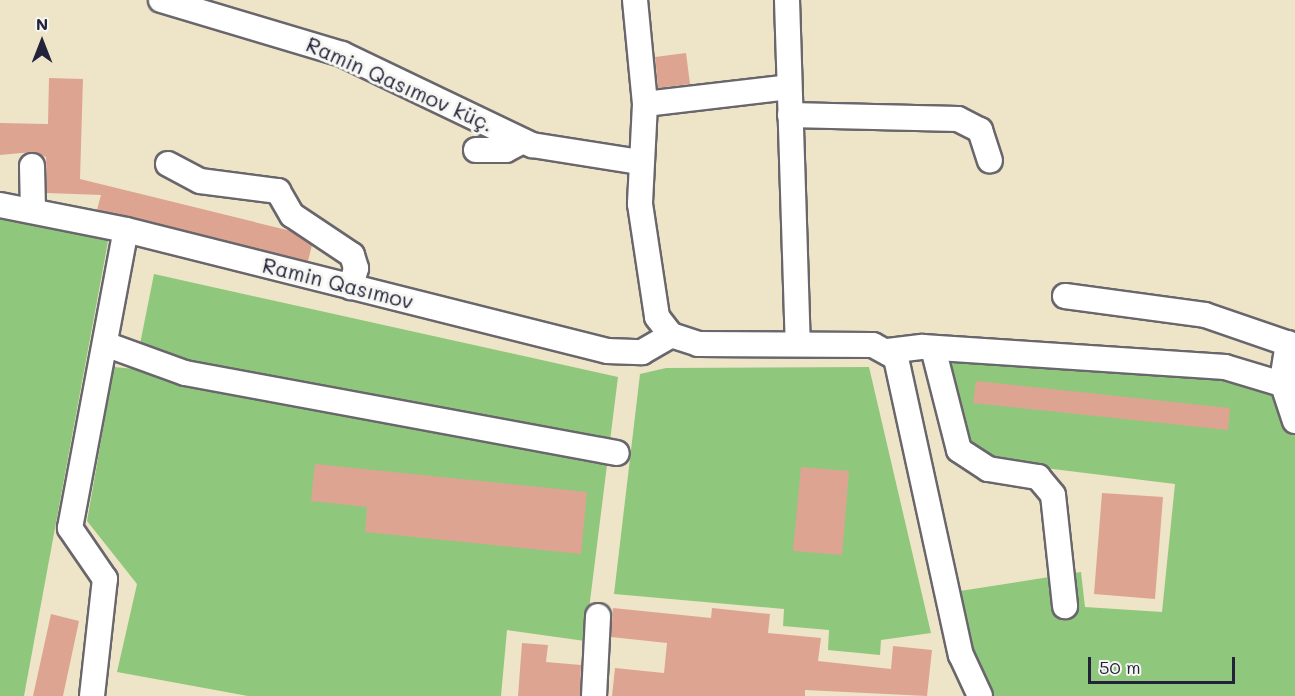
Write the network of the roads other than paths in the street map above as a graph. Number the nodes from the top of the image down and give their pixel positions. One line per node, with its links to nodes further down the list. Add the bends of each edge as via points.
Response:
1 (161, 0): 7 (street, Ramin Qasımov küç., via 342,54)
2 (635, 0): 5 (street)
3 (787, 0): 4 (street)
4 (789, 87): 5 (street); 6 (street)
5 (645, 104): 10 (street)
6 (790, 115): 9 (street, via 958,119 980,130); 20 (street)
7 (523, 141): 8 (street, via 506,150); 10 (street, Ramin Qasımov küç., via 555,151)
8 (476, 150)
9 (990, 160)
10 (639, 162): 18 (street, via 650,292 657,317)
11 (168, 164): 16 (street, via 200,181 278,191 292,215 352,255 356,268)
12 (32, 166): 14 (street)
13 (0, 205): 14 (street, Ramin Qasımov)
14 (33, 211): 15 (street, Ramin Qasımov)
15 (126, 230): 16 (street, Ramin Qasımov); 19 (street)
16 (351, 287): 18 (street, Ramin Qasımov, via 608,351 642,352)
17 (1065, 296): 21 (street, via 1204,315)
18 (671, 335): 20 (street, via 711,346)
19 (105, 344): 26 (street, via 184,373); 29 (street, via 70,528 105,579)
20 (798, 344): 23 (street, via 873,345)
21 (1292, 344): 24 (street)
22 (933, 348): 23 (street); 24 (street, via 1225,367); 27 (street, via 959,450 988,469 1038,477 1053,495)
23 (888, 351): 31 (street, via 900,368 956,633)
24 (1289, 385): 25 (street)
25 (1295, 421)
26 (617, 453)
27 (1065, 606)
28 (598, 616): 30 (street)
29 (92, 696)
30 (594, 696)
31 (980, 696)

